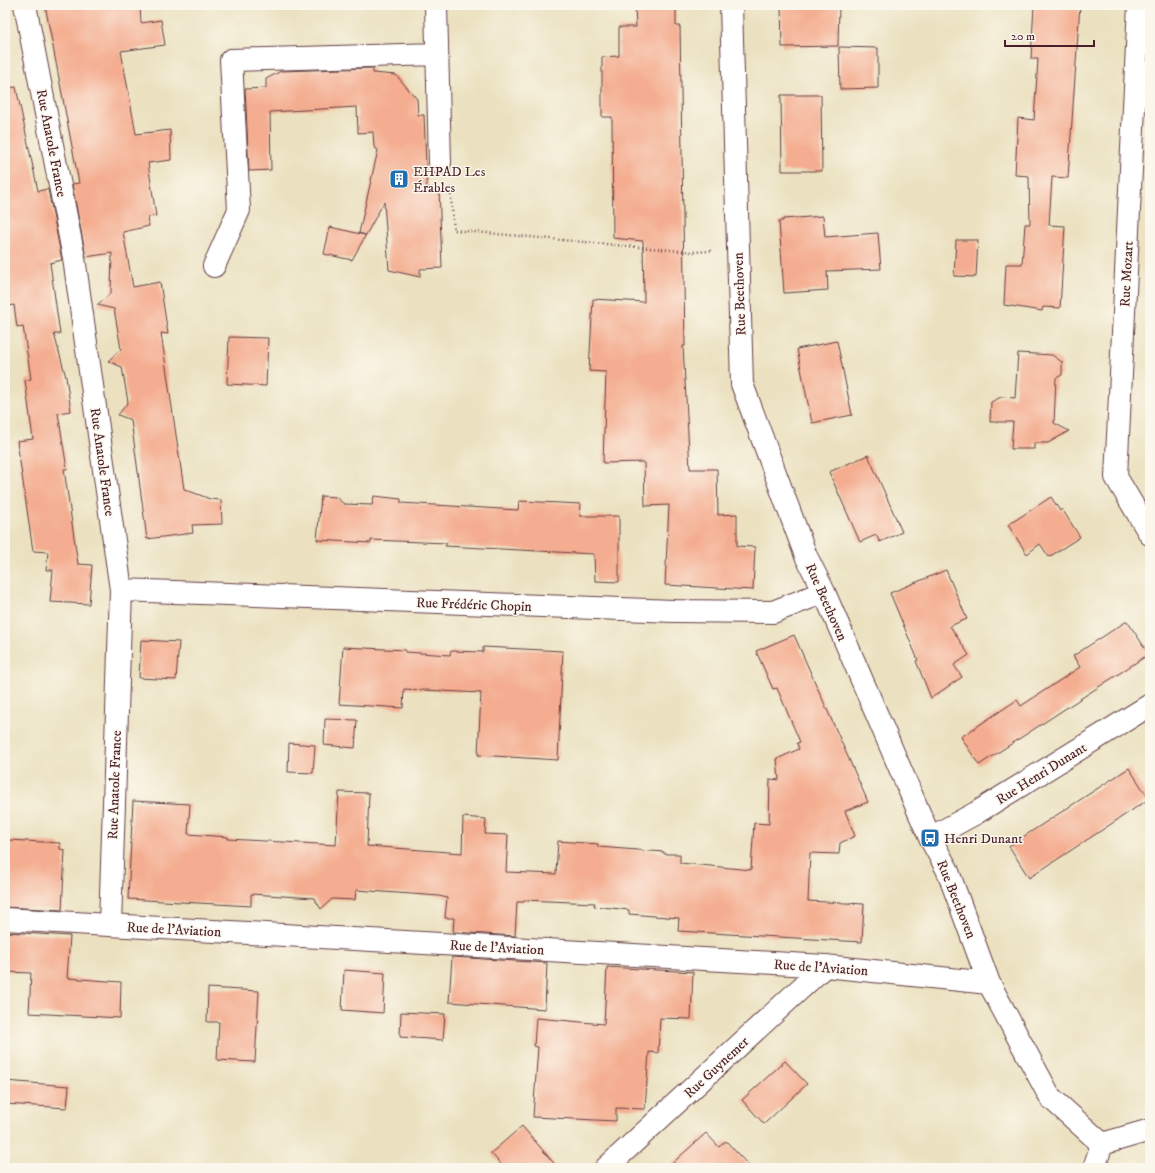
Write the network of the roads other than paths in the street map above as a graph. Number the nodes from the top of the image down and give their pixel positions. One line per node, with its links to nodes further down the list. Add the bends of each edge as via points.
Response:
1 (25, 5): 9 (street, Rue Anatole France, via 74,258)
2 (436, 5): 5 (street)
3 (731, 5): 10 (street, Rue Beethoven, via 742,384 806,556)
4 (1140, 5): 8 (street, Rue Mozart, via 1116,477)
5 (437, 54): 6 (street); 7 (street, via 231,60 239,210)
6 (440, 163)
7 (214, 266)
8 (1150, 534)
9 (120, 590): 10 (street, Rue Frédéric Chopin, via 674,611 773,612); 14 (street, Rue Anatole France)
10 (824, 592): 12 (street, Rue Beethoven)
11 (1150, 705): 12 (street, Rue Henri Dunant, via 976,813)
12 (930, 838): 16 (street, Rue Beethoven, via 947,869)
13 (5, 919): 14 (street, Rue de l'Aviation)
14 (110, 925): 15 (street, Rue de l'Aviation)
15 (826, 966): 16 (street, Rue de l'Aviation); 19 (street, Rue Guynemer)
16 (989, 983): 18 (street, Rue Beethoven, via 1050,1098)
17 (1150, 1130): 18 (street)
18 (1102, 1144): 20 (street)
19 (606, 1168)
20 (1094, 1168)

